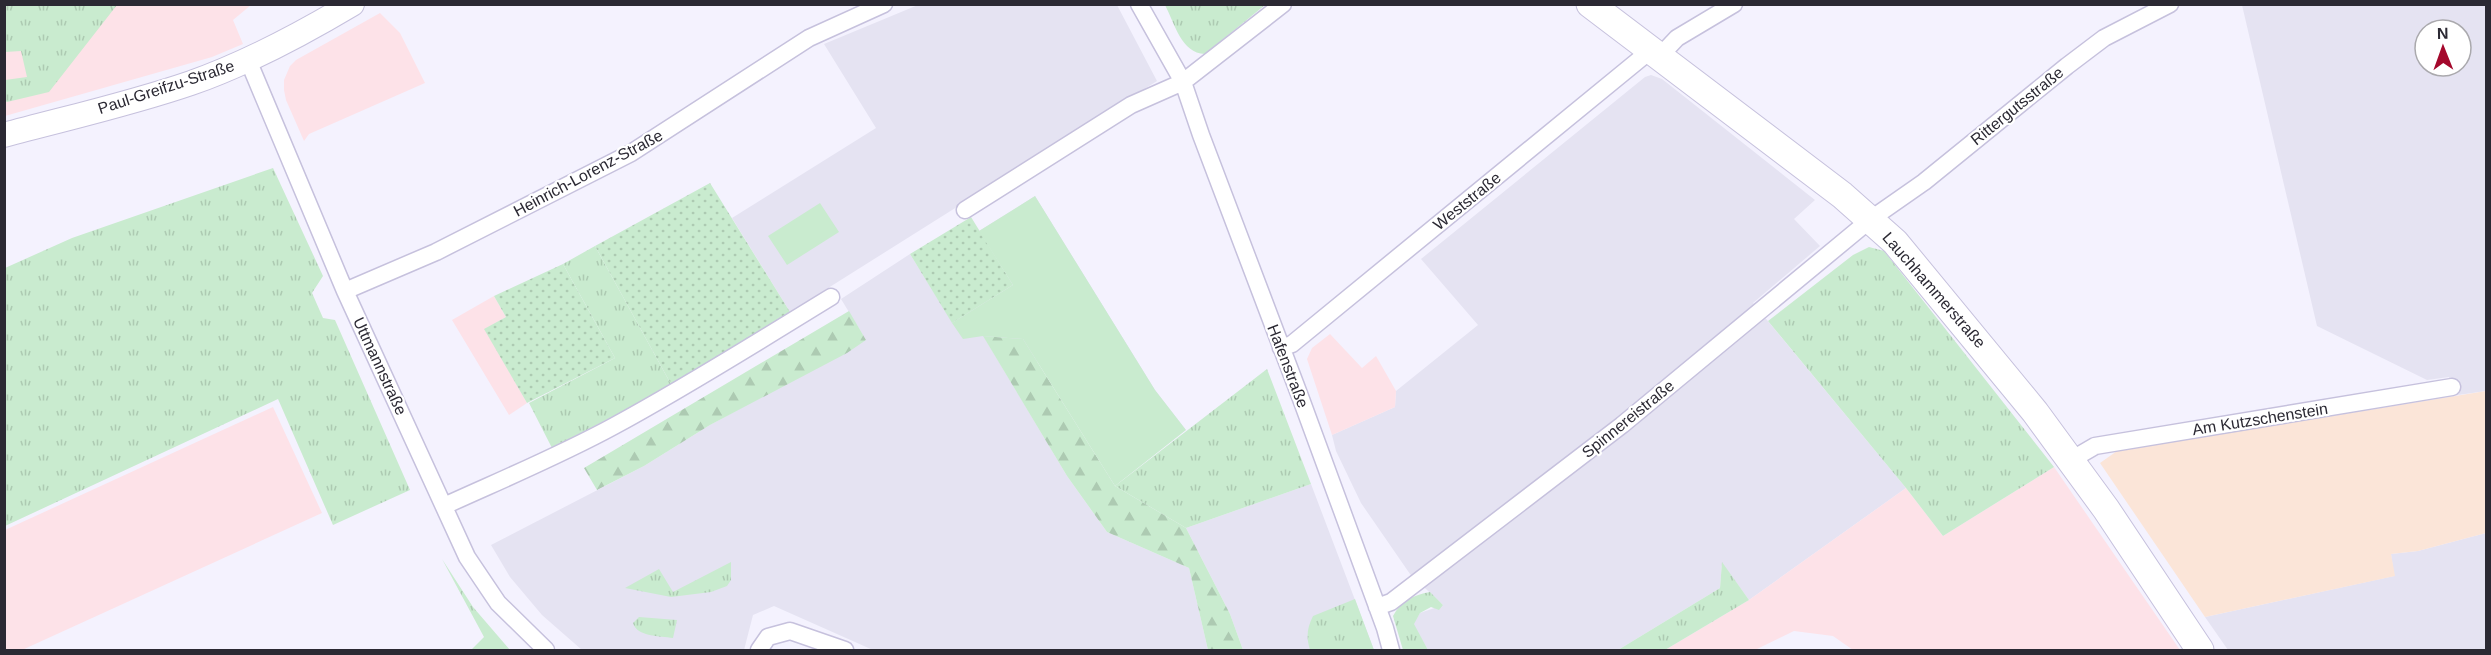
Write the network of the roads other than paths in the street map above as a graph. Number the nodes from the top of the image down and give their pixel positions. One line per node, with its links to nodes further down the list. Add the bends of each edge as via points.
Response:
1 (352, 4): 9 (main road, Paul-Greifzu-Straße)
2 (884, 4): 14 (street, Heinrich-Lorenz-Straße, via 809,38 631,153 436,252)
3 (1139, 4): 10 (street, Hafenstraße)
4 (1283, 4): 10 (street)
5 (1590, 4): 8 (main road, Lauchhammerstraße)
6 (1734, 4): 8 (street, Weststraße)
7 (2170, 4): 13 (street, Rittergutsstraße, via 2104,38 1924,182)
8 (1656, 53): 13 (main road, Lauchhammerstraße); 16 (street, Weststraße, via 1292,344)
9 (248, 60): 11 (main road, Paul-Greifzu-Straße, via 137,99); 14 (street, Uttmannstraße)
10 (1183, 82): 12 (street, via 1131,105); 16 (street, Hafenstraße)
11 (4, 135)
12 (965, 210)
13 (1871, 219): 18 (main road, Lauchhammerstraße, via 1957,316); 20 (street, Spinnereistraße, via 1622,425)
14 (345, 291): 19 (street, Uttmannstraße)
15 (831, 297): 19 (street, via 614,427)
16 (1281, 348): 20 (street, Hafenstraße)
17 (2452, 387): 18 (street, Am Kutzschenstein, via 2095,446)
18 (2071, 460): 25 (main road, Lauchhammerstraße)
19 (444, 506): 21 (street, Uttmannstraße, via 467,557 498,603)
20 (1377, 608): 24 (street, Hafenstraße)
21 (546, 651)
22 (759, 651): 23 (street, via 768,637 790,631)
23 (845, 651)
24 (1391, 651)
25 (2200, 651)

